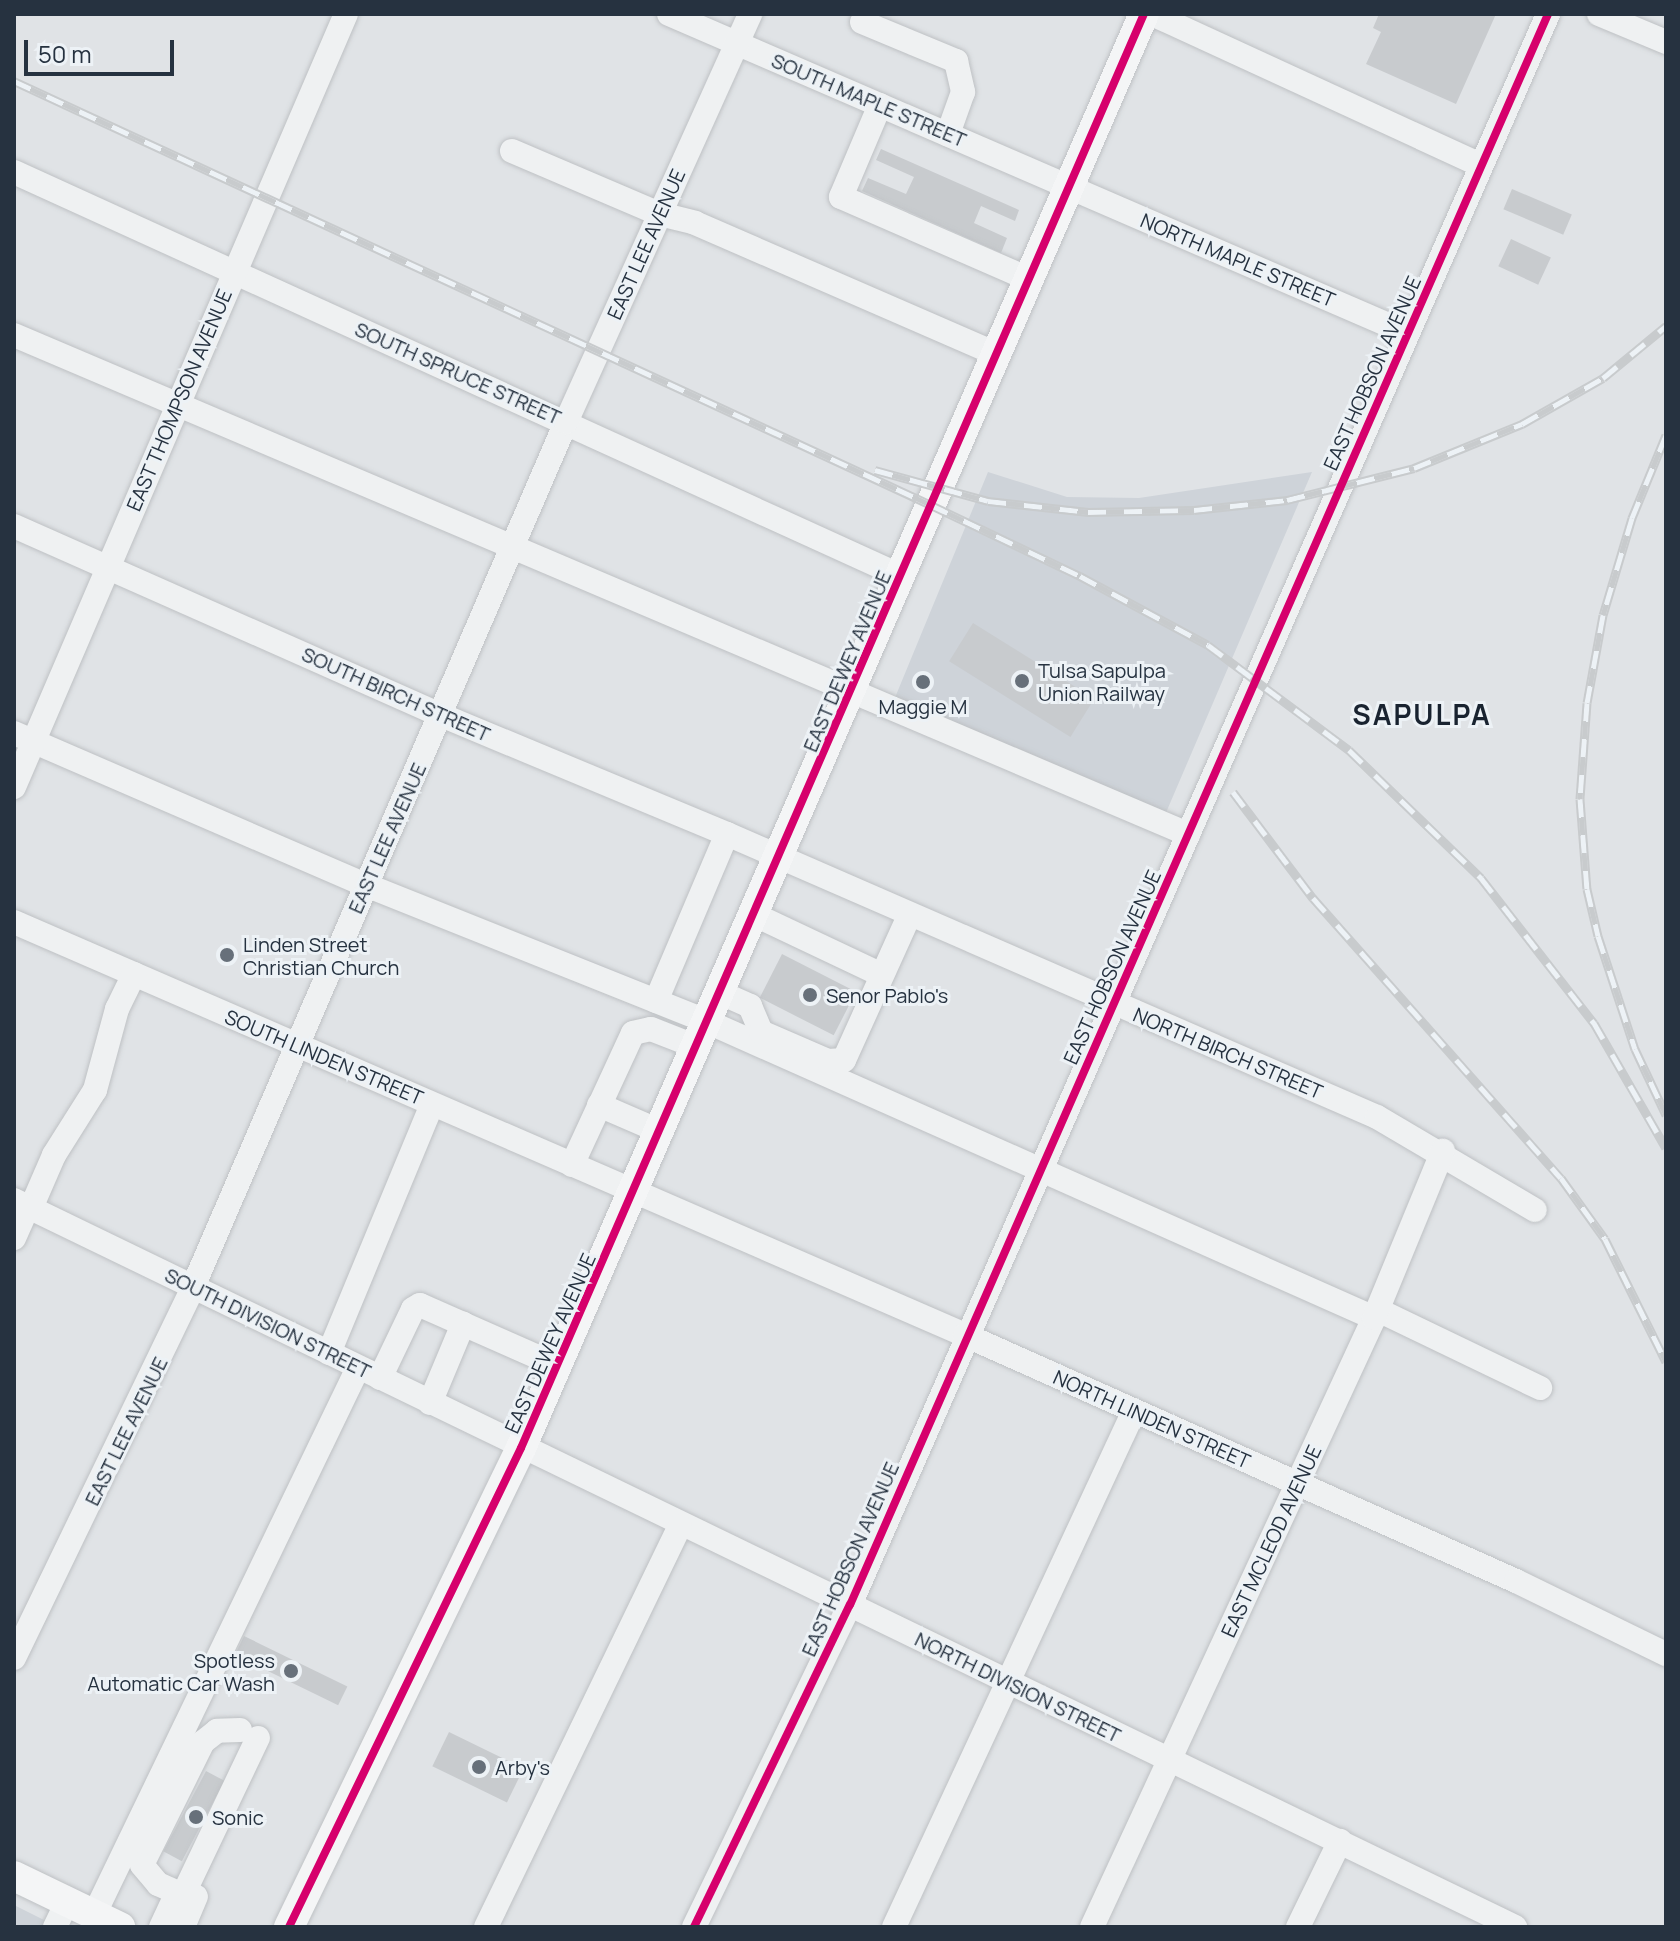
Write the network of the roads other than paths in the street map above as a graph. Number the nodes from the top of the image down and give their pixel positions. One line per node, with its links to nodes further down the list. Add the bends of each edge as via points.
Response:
1 (346, 14): 18 (street, EAST THOMPSON AVENUE)
2 (669, 14): 10 (street, SOUTH MAPLE STREET)
3 (750, 14): 10 (street, EAST LEE AVENUE)
4 (1144, 14): 16 (main road, EAST DEWEY AVENUE)
5 (1152, 14): 14 (street)
6 (1548, 14): 14 (street, EAST HOBSON AVENUE)
7 (1599, 14): 9 (street)
8 (862, 22): 12 (street, via 956,61 963,92)
9 (1666, 42)
10 (738, 43): 11 (street, SOUTH MAPLE STREET); 17 (street, EAST LEE AVENUE)
11 (880, 105): 12 (street, SOUTH MAPLE STREET); 19 (street, via 841,197)
12 (948, 134): 16 (street, SOUTH MAPLE STREET)
13 (512, 151): 17 (street)
14 (1481, 165): 20 (street, EAST HOBSON AVENUE)
15 (14, 172): 18 (street, SOUTH SPRUCE STREET)
16 (1069, 187): 19 (main road, EAST DEWEY AVENUE); 20 (street, NORTH MAPLE STREET)
17 (660, 214): 22 (street, via 695,223); 24 (street, EAST LEE AVENUE)
18 (233, 272): 23 (street, EAST THOMPSON AVENUE); 24 (street, SOUTH SPRUCE STREET)
19 (1029, 279): 22 (main road, EAST DEWEY AVENUE)
20 (1407, 333): 34 (street, EAST HOBSON AVENUE)
21 (14, 335): 23 (street)
22 (996, 354): 28 (main road, EAST DEWEY AVENUE)
23 (181, 405): 26 (street); 27 (street, EAST THOMPSON AVENUE)
24 (566, 422): 26 (street, EAST LEE AVENUE); 28 (street, SOUTH SPRUCE STREET)
25 (14, 526): 27 (street, SOUTH BIRCH STREET)
26 (514, 546): 29 (street); 30 (street, EAST LEE AVENUE)
27 (108, 567): 30 (street, SOUTH BIRCH STREET); 31 (street, EAST THOMPSON AVENUE)
28 (901, 576): 29 (main road, EAST DEWEY AVENUE)
29 (851, 691): 34 (street); 35 (main road, EAST DEWEY AVENUE)
30 (441, 715): 33 (street, SOUTH BIRCH STREET); 36 (street, EAST LEE AVENUE)
31 (24, 737): 32 (street, EAST THOMPSON AVENUE); 36 (street)
32 (14, 787)
33 (727, 834): 35 (street, SOUTH BIRCH STREET); 43 (street)
34 (1188, 834): 44 (street, EAST HOBSON AVENUE)
35 (780, 857): 37 (main road, EAST DEWEY AVENUE); 38 (street, NORTH BIRCH STREET)
36 (366, 885): 43 (street); 46 (street, EAST LEE AVENUE)
37 (755, 915): 41 (street); 42 (main road, EAST DEWEY AVENUE)
38 (909, 916): 41 (street); 44 (street, NORTH BIRCH STREET)
39 (14, 922): 40 (street, SOUTH LINDEN STREET)
40 (134, 974): 46 (street, SOUTH LINDEN STREET); 54 (street, via 117,1009 95,1090)
41 (882, 975): 42 (street, via 844,1060 828,1061 761,1032 750,1006)
42 (721, 993): 45 (main road, EAST DEWEY AVENUE)
43 (656, 1001): 45 (street)
44 (1114, 1004): 50 (street, NORTH BIRCH STREET, via 1377,1117); 52 (street, EAST HOBSON AVENUE)
45 (703, 1035): 48 (street, via 651,1029 633,1033); 49 (main road, EAST DEWEY AVENUE); 52 (street)
46 (296, 1045): 47 (street, SOUTH LINDEN STREET); 57 (street, EAST LEE AVENUE)
47 (432, 1104): 51 (street, SOUTH LINDEN STREET); 61 (street)
48 (599, 1105): 49 (street); 51 (street)
49 (661, 1132): 53 (main road, EAST DEWEY AVENUE)
50 (1443, 1151): 55 (street, NORTH BIRCH STREET); 58 (street, EAST MCLEOD AVENUE)
51 (572, 1165): 53 (street, SOUTH LINDEN STREET)
52 (1041, 1166): 58 (street); 60 (street, EAST HOBSON AVENUE)
53 (635, 1192): 60 (street, NORTH LINDEN STREET); 62 (main road, EAST DEWEY AVENUE)
54 (24, 1205): 56 (street); 57 (street, SOUTH DIVISION STREET)
55 (1535, 1210)
56 (14, 1238)
57 (193, 1287): 61 (street, SOUTH DIVISION STREET); 73 (street, EAST LEE AVENUE)
58 (1376, 1314): 65 (street); 69 (street, EAST MCLEOD AVENUE)
59 (463, 1324): 62 (street); 64 (street, via 420,1305 413,1309); 66 (street)
60 (965, 1335): 67 (street, NORTH LINDEN STREET); 71 (street, EAST HOBSON AVENUE)
61 (329, 1353): 63 (street, SOUTH DIVISION STREET)
62 (558, 1366): 68 (main road, EAST DEWEY AVENUE)
63 (358, 1368): 64 (street, SOUTH DIVISION STREET); 79 (street)
64 (380, 1378): 66 (street, SOUTH DIVISION STREET)
65 (1540, 1388)
66 (430, 1403): 68 (street, SOUTH DIVISION STREET)
67 (1134, 1411): 69 (street, NORTH LINDEN STREET); 74 (street)
68 (521, 1448): 70 (street, NORTH DIVISION STREET); 83 (main road, EAST DEWEY AVENUE)
69 (1297, 1484): 72 (street, NORTH LINDEN STREET); 75 (street, EAST MCLEOD AVENUE)
70 (680, 1526): 71 (street, NORTH DIVISION STREET); 84 (street)
71 (850, 1605): 74 (street, NORTH DIVISION STREET); 85 (street, EAST HOBSON AVENUE)
72 (1666, 1654)
73 (14, 1658)
74 (1010, 1683): 75 (street, NORTH DIVISION STREET); 86 (street)
75 (1169, 1761): 76 (street, NORTH DIVISION STREET); 87 (street, EAST MCLEOD AVENUE)
76 (1340, 1841): 80 (street, NORTH DIVISION STREET); 88 (street)
77 (14, 1876): 79 (main road)
78 (186, 1894): 78 (street, via 158,1884 142,1865 203,1742 217,1731 249,1734); 81 (street); 82 (street)
79 (84, 1918)
80 (1506, 1925)
81 (161, 1927)
82 (183, 1927)
83 (289, 1927)
84 (486, 1927)
85 (694, 1927)
86 (894, 1927)
87 (1092, 1927)
88 (1298, 1927)

